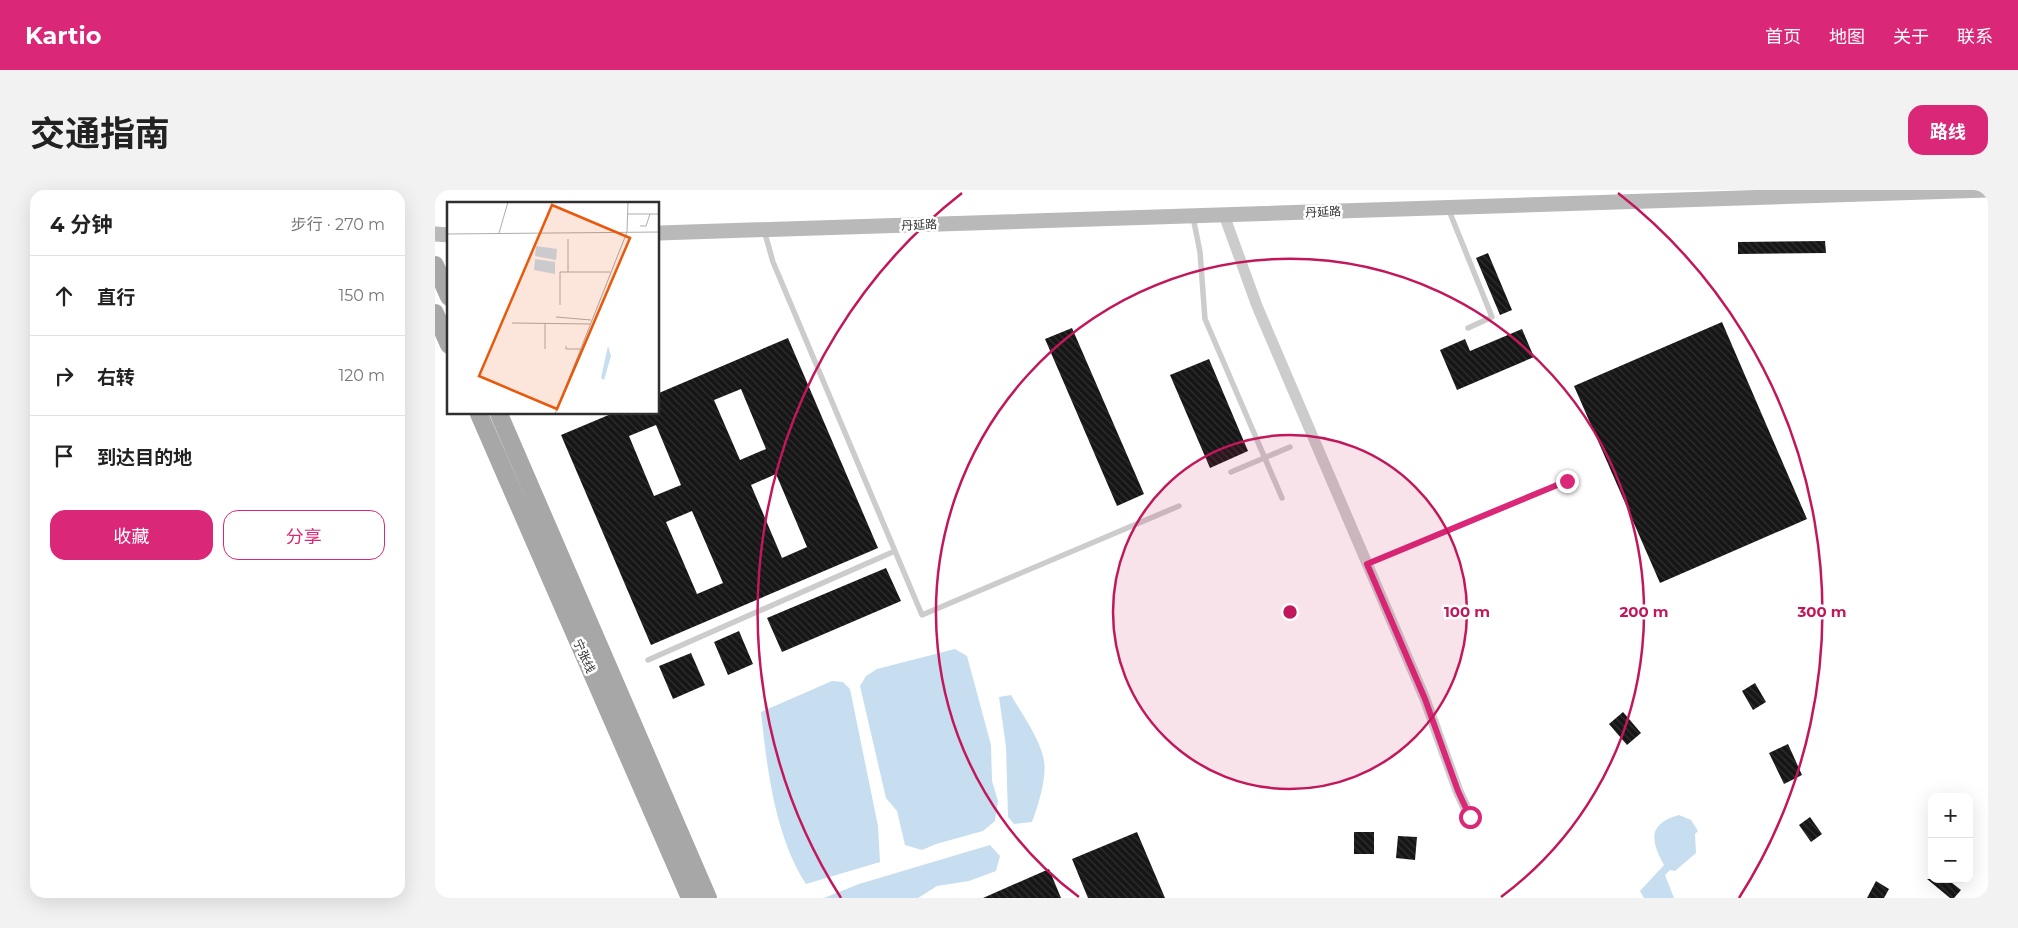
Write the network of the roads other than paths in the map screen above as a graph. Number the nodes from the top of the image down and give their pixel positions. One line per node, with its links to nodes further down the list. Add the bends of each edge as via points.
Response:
1 (1988, 190): 2 (main road, 丹延路)
2 (1447, 208): 4 (main road, 丹延路); 10 (lane, via 1492,317)
3 (1193, 216): 4 (main road, 丹延路); 5 (main road, 丹延路); 15 (lane, via 1205,318)
4 (1224, 216): 21 (street, via 1257,306)
5 (764, 230): 6 (main road, 丹延路); 20 (lane, via 773,262)
6 (660, 234)
7 (435, 265): 8 (main road)
8 (447, 292)
9 (435, 314): 11 (main road)
10 (1469, 328)
11 (447, 341)
12 (479, 415): 24 (main road, 宁张线)
13 (499, 415): 25 (main road, 宁张线)
14 (1290, 447): 15 (lane)
15 (1265, 458): 16 (lane); 18 (lane)
16 (1231, 472)
17 (1567, 481): 21 (lane)
18 (1282, 498)
19 (1179, 506): 20 (lane, via 923,615)
20 (895, 551): 22 (lane)
21 (1367, 564): 23 (street, via 1425,699)
22 (648, 660)
23 (1470, 817)
24 (690, 898)
25 (708, 898)

